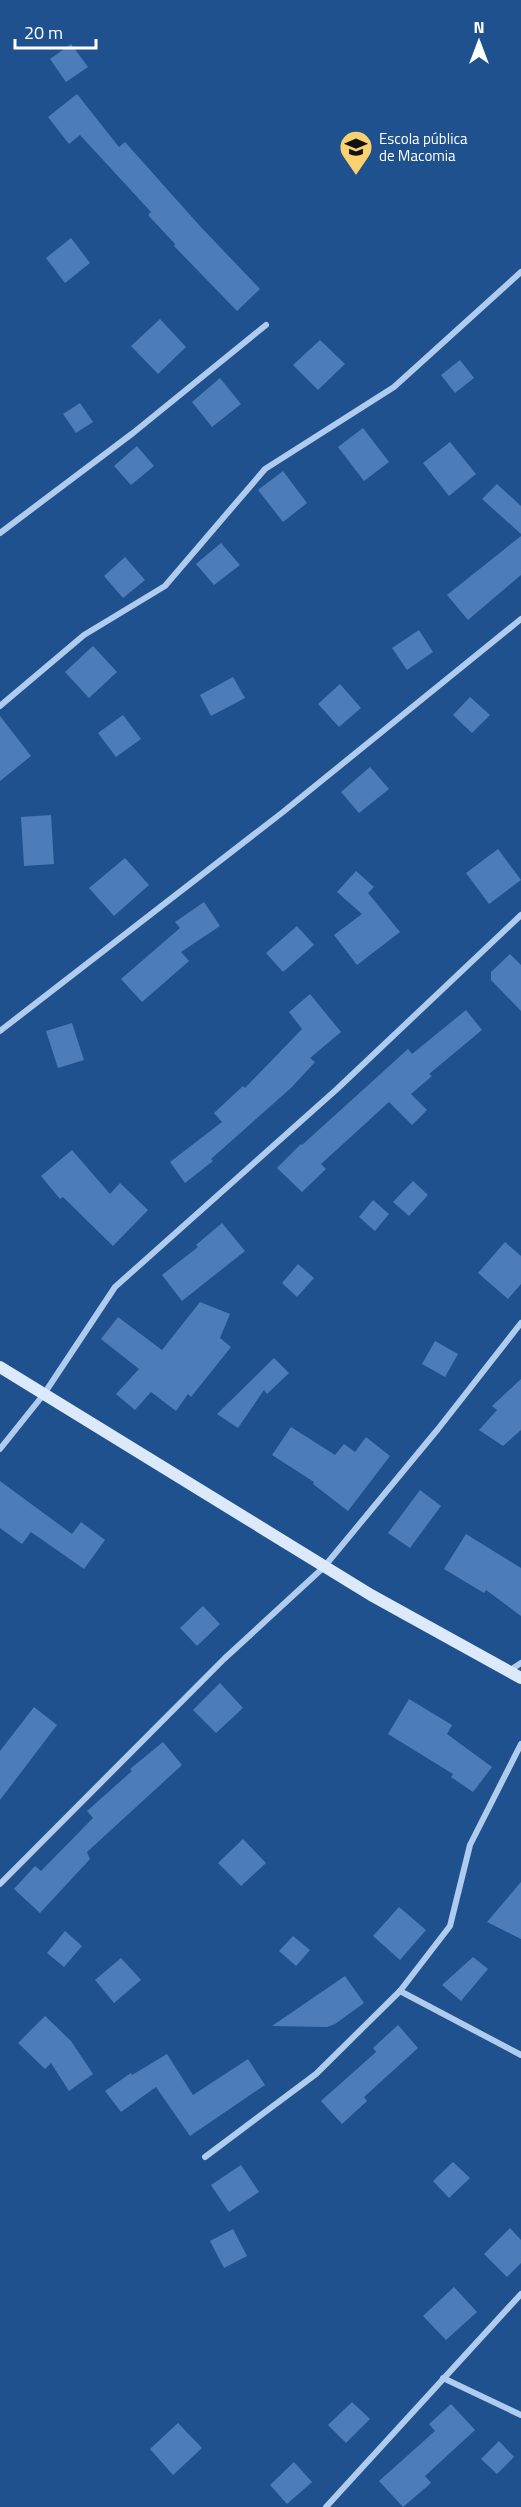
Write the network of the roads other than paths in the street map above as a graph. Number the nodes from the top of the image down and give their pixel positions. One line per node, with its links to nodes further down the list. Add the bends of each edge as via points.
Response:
1 (521, 272): 5 (street, via 394,387 265,469 165,586 84,635)
2 (266, 325): 3 (street, via 133,433)
3 (0, 532)
4 (521, 620): 7 (street, via 283,812)
5 (0, 706)
6 (521, 915): 10 (street, via 337,1089 115,1287)
7 (0, 1031)
8 (521, 1323): 12 (street)
9 (0, 1366): 10 (main road)
10 (44, 1394): 11 (street); 12 (main road)
11 (0, 1449)
12 (324, 1567): 14 (main road); 17 (street, via 224,1659)
13 (521, 1663): 14 (street)
14 (509, 1671): 15 (main road)
15 (521, 1678)
16 (521, 1744): 18 (street, via 470,1845 450,1926)
17 (0, 1884)
18 (400, 1991): 19 (street); 20 (street, via 316,2074)
19 (521, 2055)
20 (205, 2157)
21 (521, 2294): 22 (street)
22 (444, 2378): 23 (street); 24 (street)
23 (521, 2415)
24 (326, 2507)

